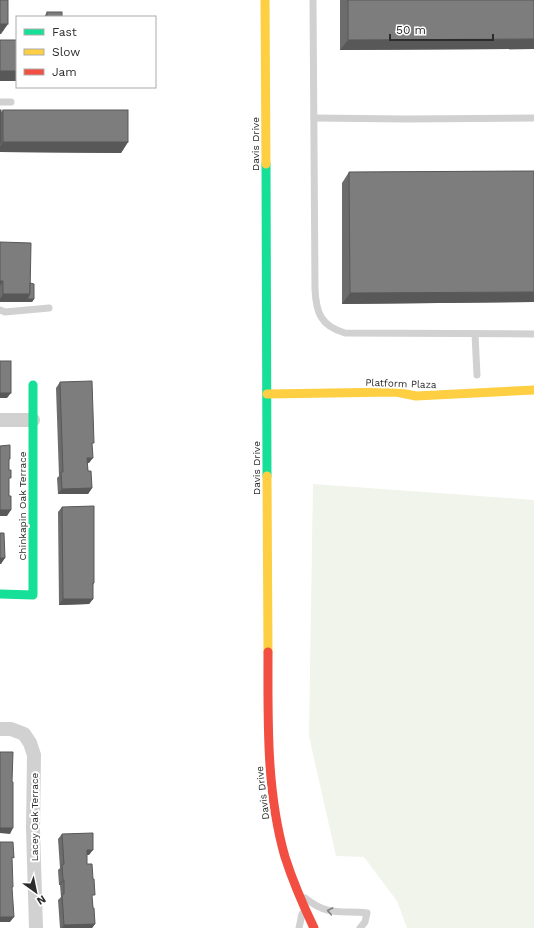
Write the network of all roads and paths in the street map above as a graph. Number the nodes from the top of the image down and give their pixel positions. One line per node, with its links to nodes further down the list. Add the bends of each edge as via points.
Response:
1 (265, 0): 14 (street, Davis Drive)
2 (313, 0): 5 (lane)
3 (0, 102): 4 (lane)
4 (11, 102)
5 (314, 118): 6 (lane); 9 (lane, via 316,303 318,313 325,323 334,330 351,334)
6 (534, 118)
7 (49, 308): 8 (lane, via 5,312)
8 (0, 310)
9 (475, 334): 10 (lane); 11 (lane)
10 (534, 334)
11 (476, 375)
12 (33, 385): 16 (street, Chinkapin Oak Terrace)
13 (534, 390): 14 (street, Platform Plaza, via 416,396 396,392)
14 (267, 394): 19 (street, Davis Drive, via 269,768 279,834)
15 (0, 420): 16 (street)
16 (33, 420): 17 (street, Chinkapin Oak Terrace, via 33,595)
17 (0, 594)
18 (0, 729): 21 (street, Lacey Oak Terrace, via 10,729 24,734 34,755)
19 (298, 893): 20 (street, Davis Drive); 24 (lane, one-way to 19, via 367,913 328,911)
20 (303, 904): 22 (lane); 23 (street, Davis Drive)
21 (36, 928)
22 (299, 928)
23 (314, 928)
24 (360, 928)

